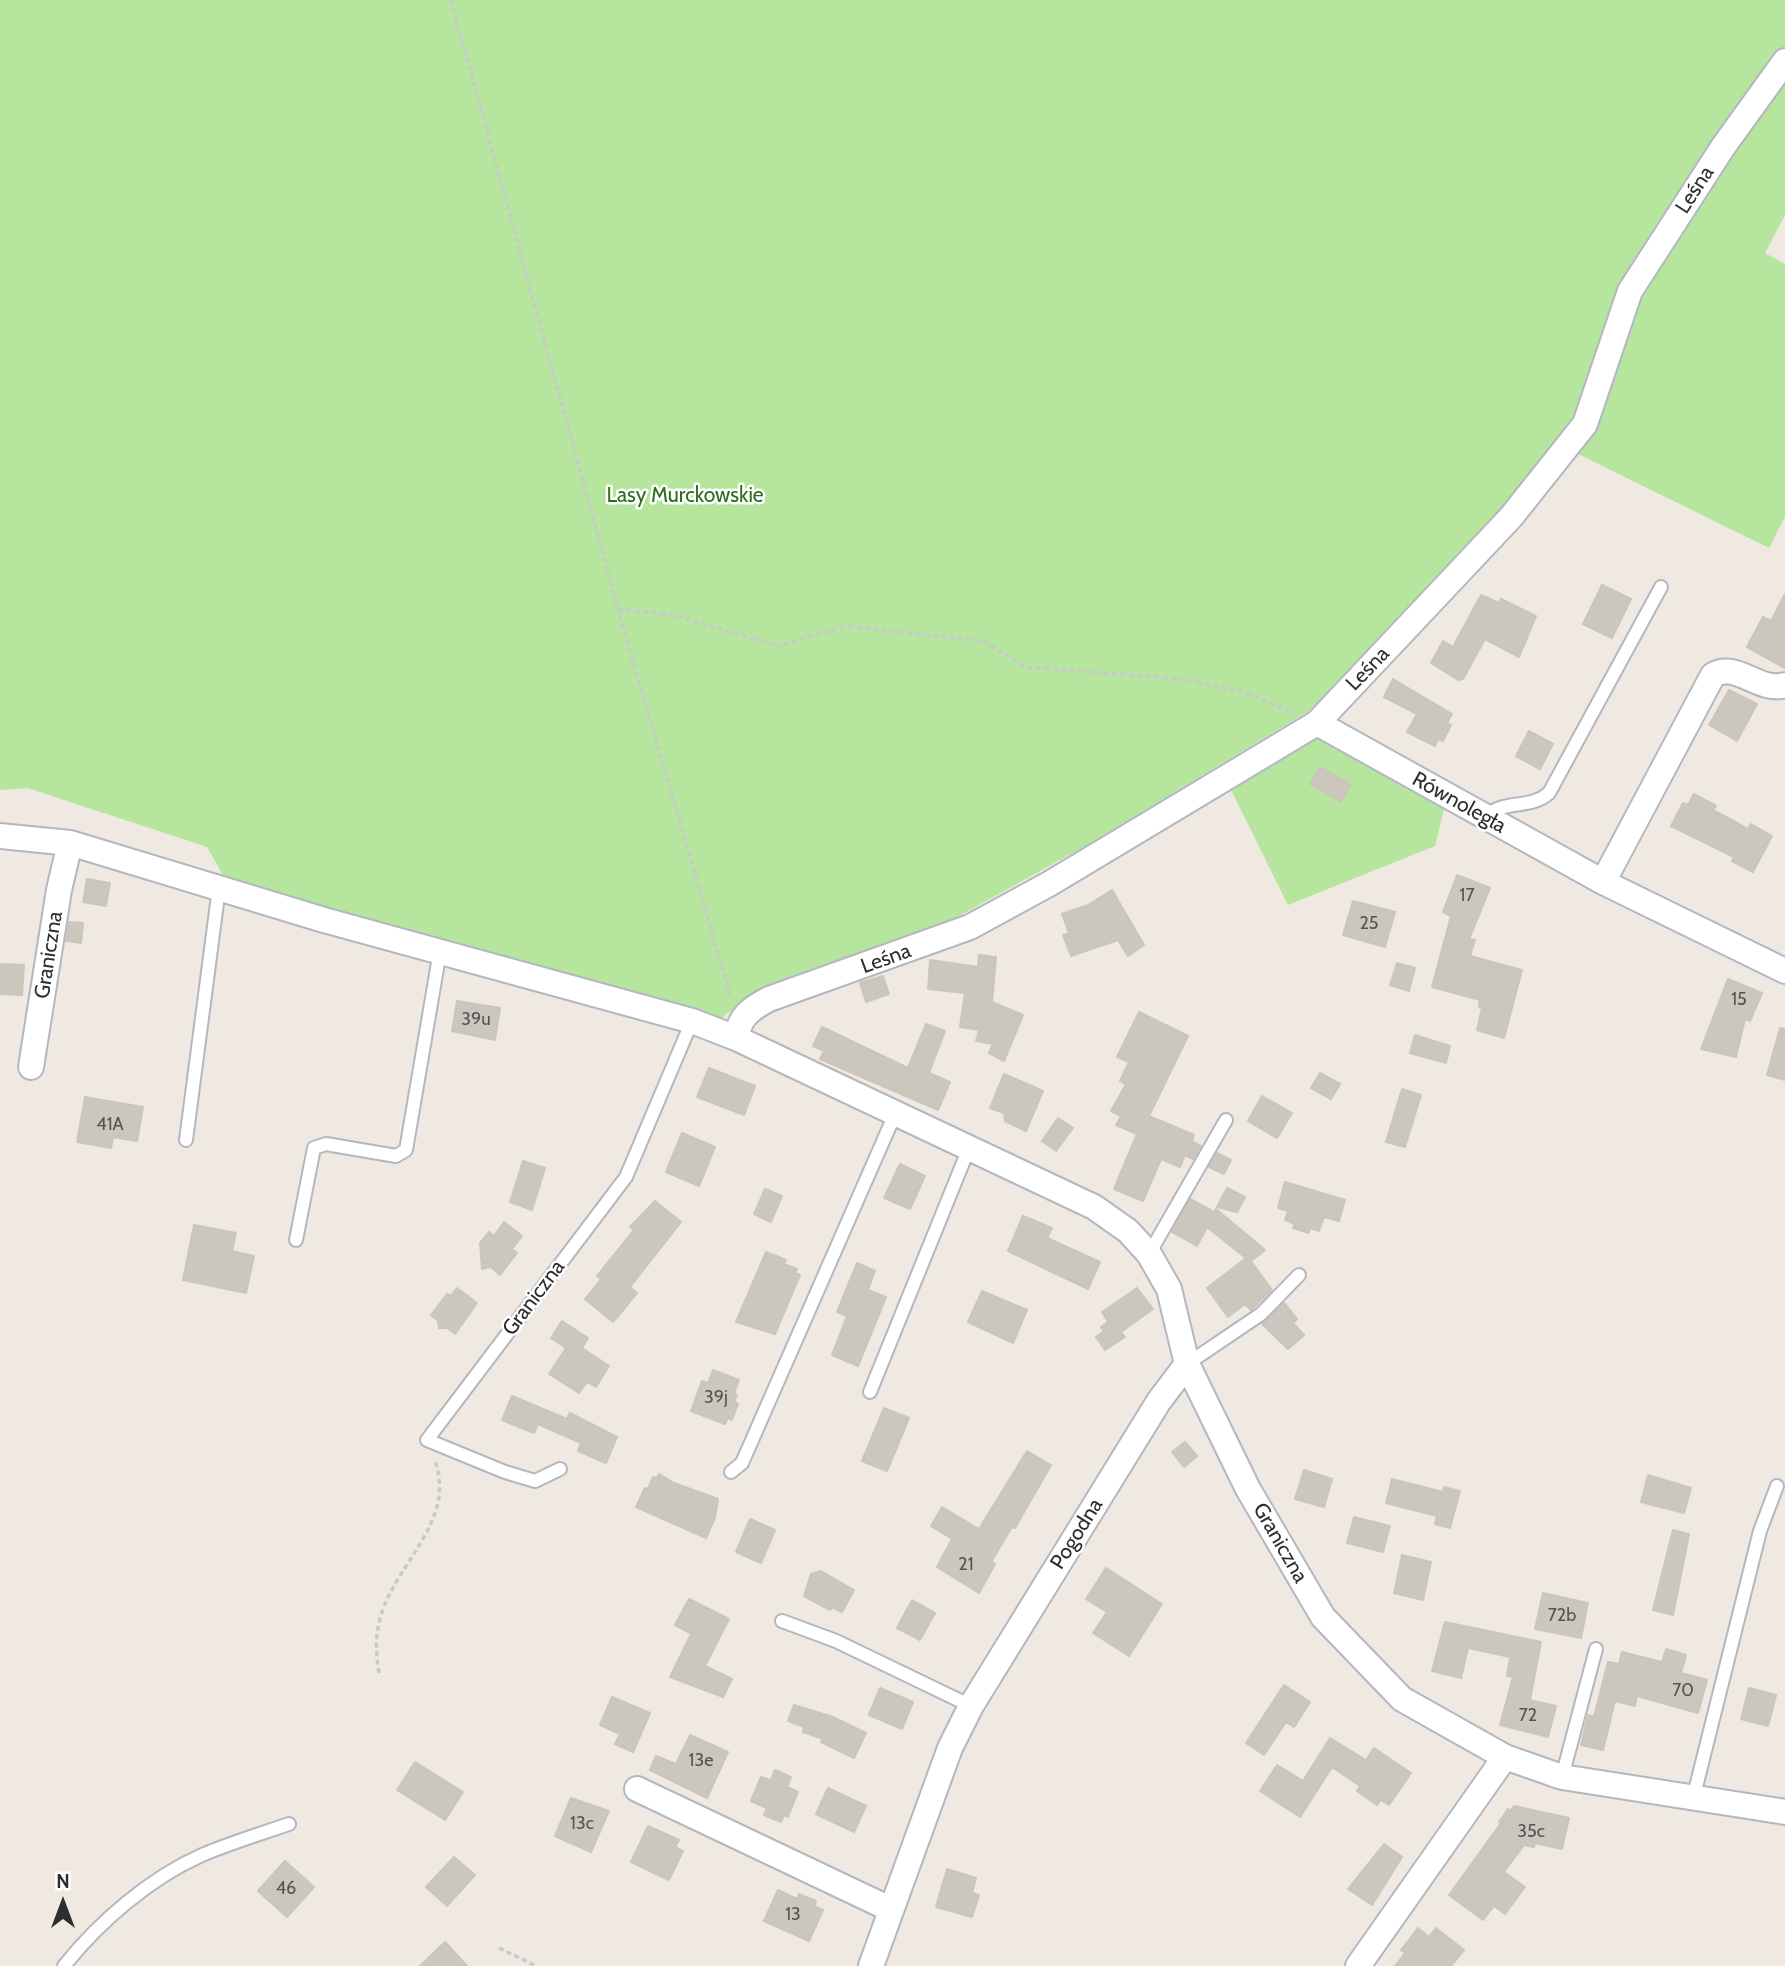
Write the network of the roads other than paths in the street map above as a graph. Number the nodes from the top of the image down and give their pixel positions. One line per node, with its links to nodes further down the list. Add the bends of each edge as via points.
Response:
1 (1785, 61): 4 (street, Leśna, via 1630,291 1585,424 1511,517)
2 (1661, 587): 5 (lane, via 1549,793 1538,802 1495,807)
3 (1785, 685): 8 (street, via 1772,688 1733,671 1713,675)
4 (1317, 723): 5 (street, Równoległa); 13 (street, Leśna, via 970,927 769,999 749,1009)
5 (1485, 817): 8 (street, Równoległa)
6 (0, 836): 7 (street, Graniczna)
7 (70, 843): 9 (street, Graniczna); 14 (street, Graniczna, via 58,890)
8 (1603, 882): 11 (street, Równoległa)
9 (219, 888): 10 (street, Graniczna); 17 (lane)
10 (440, 951): 12 (street, Graniczna); 19 (lane, via 406,1150 396,1156 326,1144 314,1148)
11 (1785, 971)
12 (692, 1021): 13 (street, Graniczna); 24 (lane, Graniczna, via 626,1177 427,1440 535,1481)
13 (737, 1030): 15 (street, Graniczna)
14 (31, 1067)
15 (895, 1114): 18 (street, Graniczna); 25 (lane, via 742,1463)
16 (1226, 1120): 20 (lane)
17 (187, 1140)
18 (969, 1148): 20 (street, Graniczna, via 1094,1207 1128,1231); 23 (lane)
19 (296, 1240)
20 (1149, 1254): 22 (street, Graniczna, via 1169,1289)
21 (1298, 1275): 22 (lane, via 1261,1314)
22 (1187, 1364): 29 (street, Pogodna, via 1159,1401); 30 (street, Graniczna, via 1248,1489 1323,1616 1402,1699)
23 (870, 1392)
24 (560, 1469)
25 (731, 1472)
26 (1777, 1486): 33 (lane, via 1760,1531)
27 (782, 1621): 29 (lane, via 836,1641)
28 (1595, 1649): 31 (lane)
29 (971, 1706): 36 (street, Pogodna, via 950,1748)
30 (1505, 1757): 31 (street, Graniczna); 39 (street)
31 (1562, 1777): 33 (street, Graniczna)
32 (637, 1789): 36 (street)
33 (1693, 1799): 34 (street, Graniczna)
34 (1785, 1812)
35 (289, 1824): 37 (lane, via 201,1856 152,1884 84,1941)
36 (890, 1909): 38 (street, Pogodna)
37 (64, 1966)
38 (871, 1966)
39 (1359, 1966)

